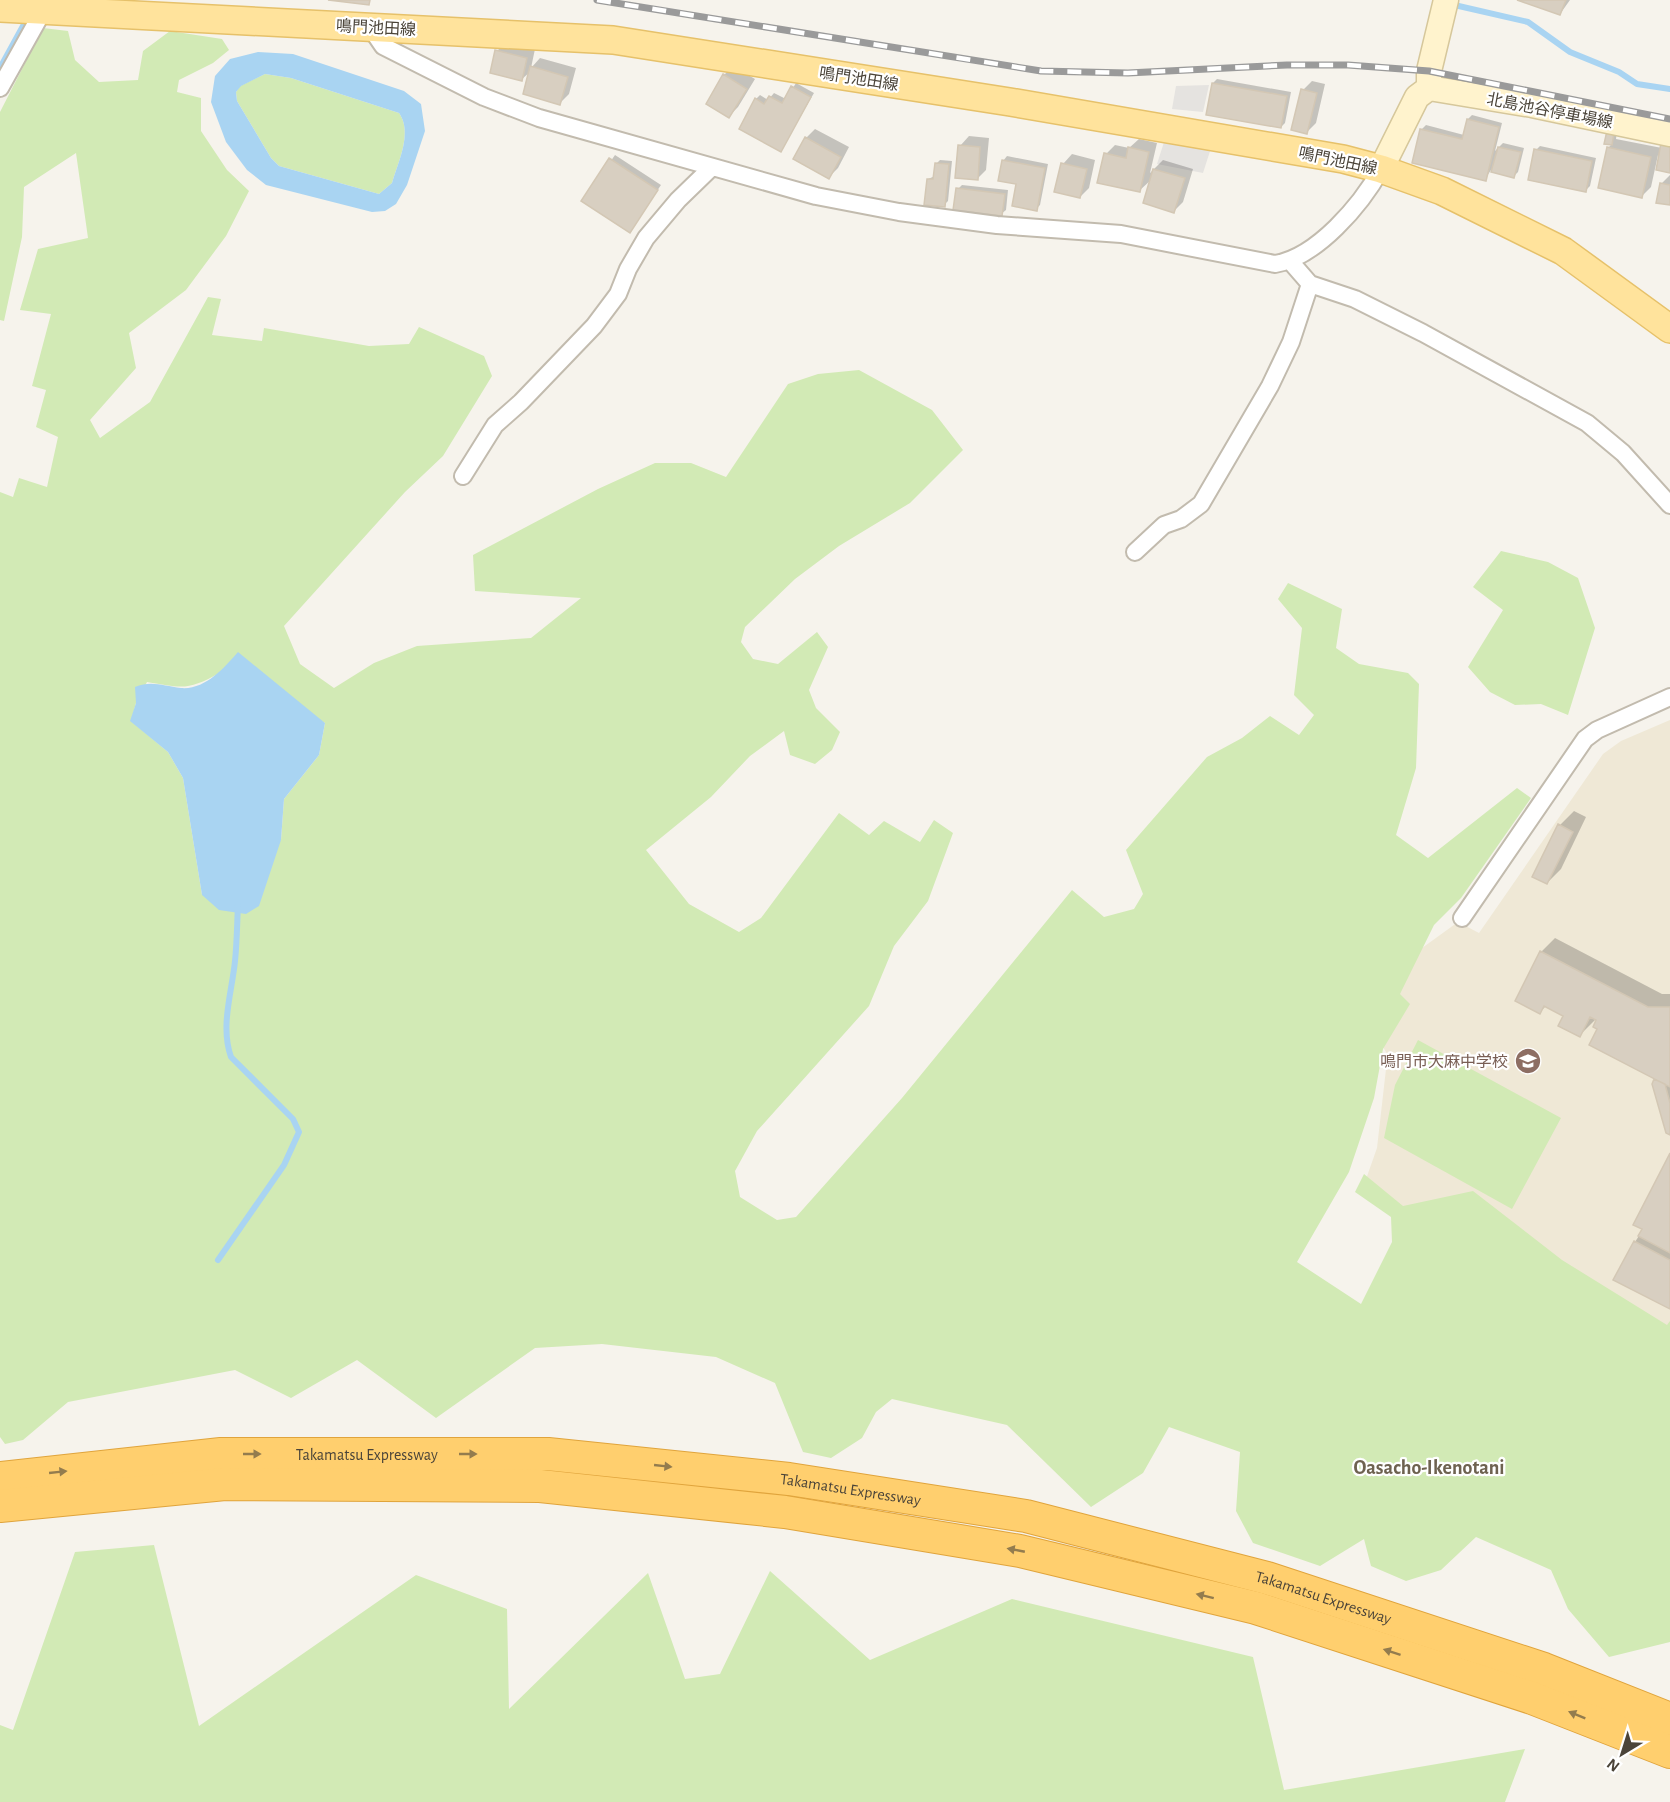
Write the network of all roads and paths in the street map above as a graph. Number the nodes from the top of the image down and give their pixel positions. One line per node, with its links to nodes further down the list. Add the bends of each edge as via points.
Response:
1 (1445, 7): 6 (main road, via 1429,72)
2 (0, 8): 3 (main road, 鳴門池田線)
3 (43, 10): 4 (main road, 鳴門池田線); 5 (street)
4 (370, 27): 8 (street, via 383,46 484,97 539,118); 9 (main road, 鳴門池田線, via 613,40 1010,102 1343,159)
5 (0, 88)
6 (1429, 88): 7 (main road, 北島池谷停車場線); 9 (main road, via 1417,97)
7 (1670, 134)
8 (712, 167): 10 (street, via 816,196 899,212 997,225 1121,234 1251,261); 13 (street, via 646,238 618,294 594,326 495,424)
9 (1381, 169): 10 (street, via 1353,209 1306,254); 12 (main road, 鳴門池田線, via 1442,191 1563,251)
10 (1290, 261): 11 (street)
11 (1310, 284): 14 (street, via 1355,299 1423,333 1587,423 1623,453); 15 (street, via 1291,342 1270,386 1201,504 1181,519 1164,525)
12 (1670, 329)
13 (464, 476)
14 (1670, 505)
15 (1135, 552)
16 (1670, 697): 17 (street, via 1597,730 1586,739)
17 (1462, 918)
18 (0, 1478): 20 (highway, Takamatsu Expressway, one-way to 20, via 221,1454 548,1454 789,1479 1026,1516 1267,1578 1544,1669)
19 (0, 1506): 21 (highway, Takamatsu Expressway, one-way to 19, via 1532,1698 1256,1608 1020,1551 785,1512 540,1486 295,1484 225,1484)
20 (1670, 1719)
21 (1670, 1752)

